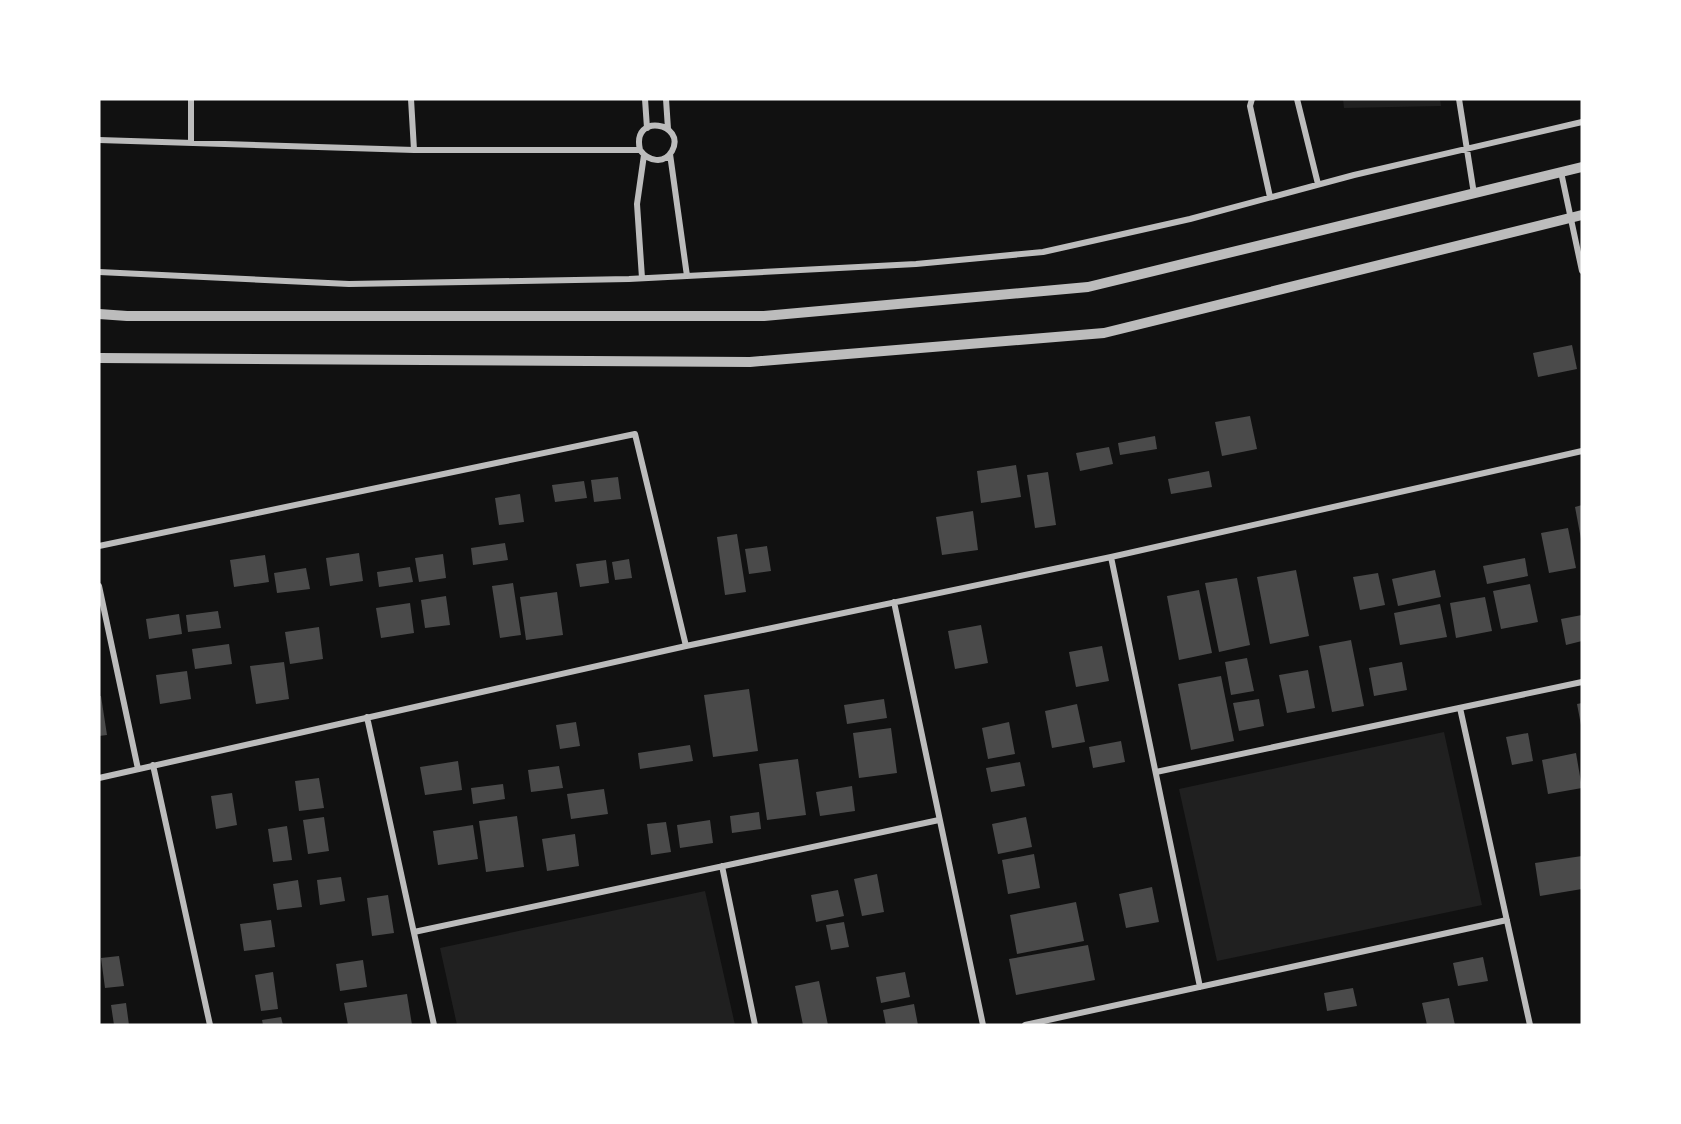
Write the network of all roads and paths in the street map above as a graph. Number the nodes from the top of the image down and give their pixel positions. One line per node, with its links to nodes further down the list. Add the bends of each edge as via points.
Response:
1 (191, 99): 12 (street)
2 (411, 99): 14 (street)
3 (645, 99): 9 (street)
4 (666, 99): 10 (street)
5 (1252, 99): 21 (street, via 1250,106)
6 (1297, 99): 19 (street)
7 (1460, 99): 13 (street)
8 (1582, 122): 13 (street)
9 (647, 128): 10 (street, via 662,125); 15 (street, via 639,139)
10 (668, 129): 16 (street, via 674,144)
11 (99, 140): 12 (street)
12 (191, 143): 14 (street)
13 (1467, 149): 19 (street); 20 (street)
14 (414, 150): 15 (street)
15 (642, 153): 16 (street, via 654,160); 26 (street, via 638,204)
16 (670, 154): 25 (street)
17 (1582, 167): 18 (street)
18 (1561, 172): 20 (street); 22 (street)
19 (1318, 184): 21 (street)
20 (1474, 194): 27 (street, via 1088,287 764,316)
21 (1270, 197): 25 (street, via 1043,252 916,264)
22 (1576, 216): 23 (street); 28 (street, via 1104,333 750,362)
23 (1582, 271)
24 (99, 272): 26 (street, via 349,284)
25 (687, 276): 26 (street)
26 (642, 278)
27 (99, 314)
28 (99, 358)
29 (1582, 451): 31 (street)
30 (99, 546): 34 (street, via 635,434)
31 (1111, 557): 33 (street); 40 (street)
32 (99, 586): 39 (street)
33 (894, 602): 34 (street); 42 (street)
34 (686, 646): 37 (street)
35 (1582, 682): 36 (street)
36 (1460, 708): 40 (street); 44 (street)
37 (367, 717): 38 (street); 45 (street)
38 (153, 765): 39 (street); 47 (street)
39 (138, 769): 41 (street)
40 (1156, 772): 46 (street)
41 (99, 778)
42 (939, 820): 43 (street); 50 (street)
43 (722, 866): 45 (street); 49 (street)
44 (1507, 920): 46 (street); 52 (street)
45 (414, 932): 48 (street)
46 (1200, 987): 51 (street)
47 (210, 1025)
48 (434, 1025)
49 (755, 1025)
50 (983, 1025)
51 (1025, 1025)
52 (1530, 1025)

